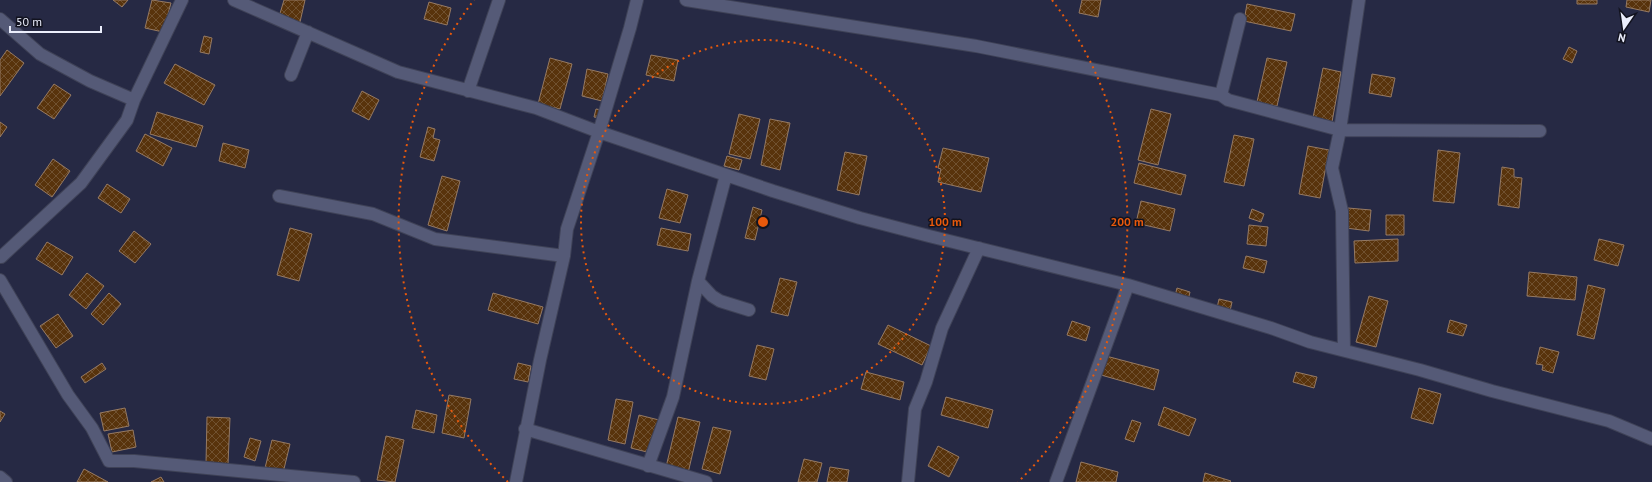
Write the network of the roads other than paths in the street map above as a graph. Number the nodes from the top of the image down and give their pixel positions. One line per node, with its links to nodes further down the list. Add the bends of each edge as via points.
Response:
1 (182, 0): 13 (street)
2 (234, 0): 9 (street)
3 (499, 0): 11 (street)
4 (637, 0): 16 (street)
5 (686, 0): 12 (street, via 976,46)
6 (1359, 0): 14 (street)
7 (0, 19): 13 (street, via 40,54)
8 (1240, 19): 12 (street)
9 (308, 32): 10 (street); 11 (street, via 398,72)
10 (291, 75)
11 (468, 91): 16 (street, via 536,108)
12 (1221, 95): 14 (street, via 1228,100)
13 (134, 100): 20 (street, via 127,120 81,183)
14 (1340, 130): 15 (street); 26 (street, via 1332,168 1342,211)
15 (1540, 131)
16 (599, 132): 17 (street); 21 (street, via 567,229)
17 (726, 175): 19 (street, via 860,218); 23 (street)
18 (279, 196): 21 (street, via 373,214 435,239)
19 (980, 248): 24 (street); 35 (street, via 942,328 915,409)
20 (1, 256)
21 (564, 256): 27 (street)
22 (0, 280): 32 (street, via 68,395 92,428 109,461 134,461)
23 (698, 281): 25 (street, via 720,301); 29 (street, via 673,397)
24 (1128, 285): 26 (street, via 1310,342); 36 (street)
25 (749, 310)
26 (1344, 350): 28 (street, via 1609,421)
27 (525, 429): 29 (street); 33 (street)
28 (1652, 439)
29 (648, 466): 34 (street)
30 (0, 477): 31 (street)
31 (6, 482)
32 (354, 482)
33 (516, 482)
34 (706, 482)
35 (908, 482)
36 (1056, 482)

